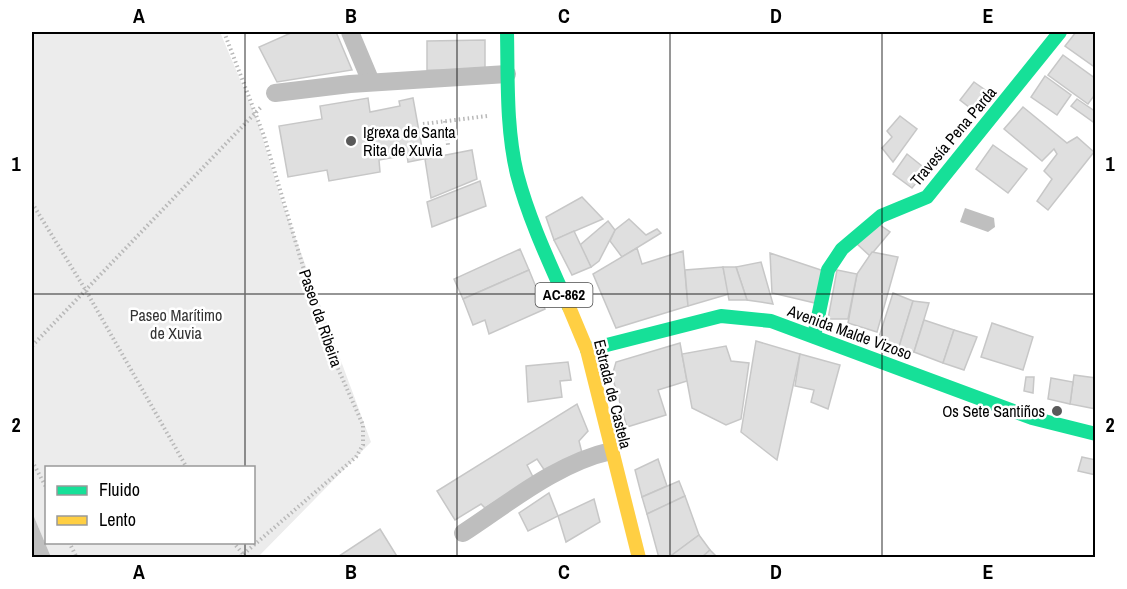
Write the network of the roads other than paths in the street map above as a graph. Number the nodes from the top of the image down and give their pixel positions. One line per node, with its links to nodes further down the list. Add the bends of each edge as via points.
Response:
1 (350, 32): 5 (street)
2 (507, 32): 4 (street, Estrada de Castela / AC-862)
3 (1060, 32): 7 (street, Travesía Pena Parda, via 927,197 881,216 842,249 828,270)
4 (507, 74): 5 (street); 8 (street, Estrada de Castela / AC-862, via 517,173 533,223)
5 (371, 82): 6 (street)
6 (275, 93)
7 (814, 336): 8 (street, Avenida Malde Vizoso, via 771,321 721,316); 9 (street, Avenida Malde Vizoso, via 1032,418)
8 (587, 350): 10 (street, Estrada de Castela / AC-862)
9 (1095, 434)
10 (610, 451): 11 (street, via 579,461); 12 (street, Estrada de Castela / AC-862)
11 (463, 533)
12 (639, 558)

